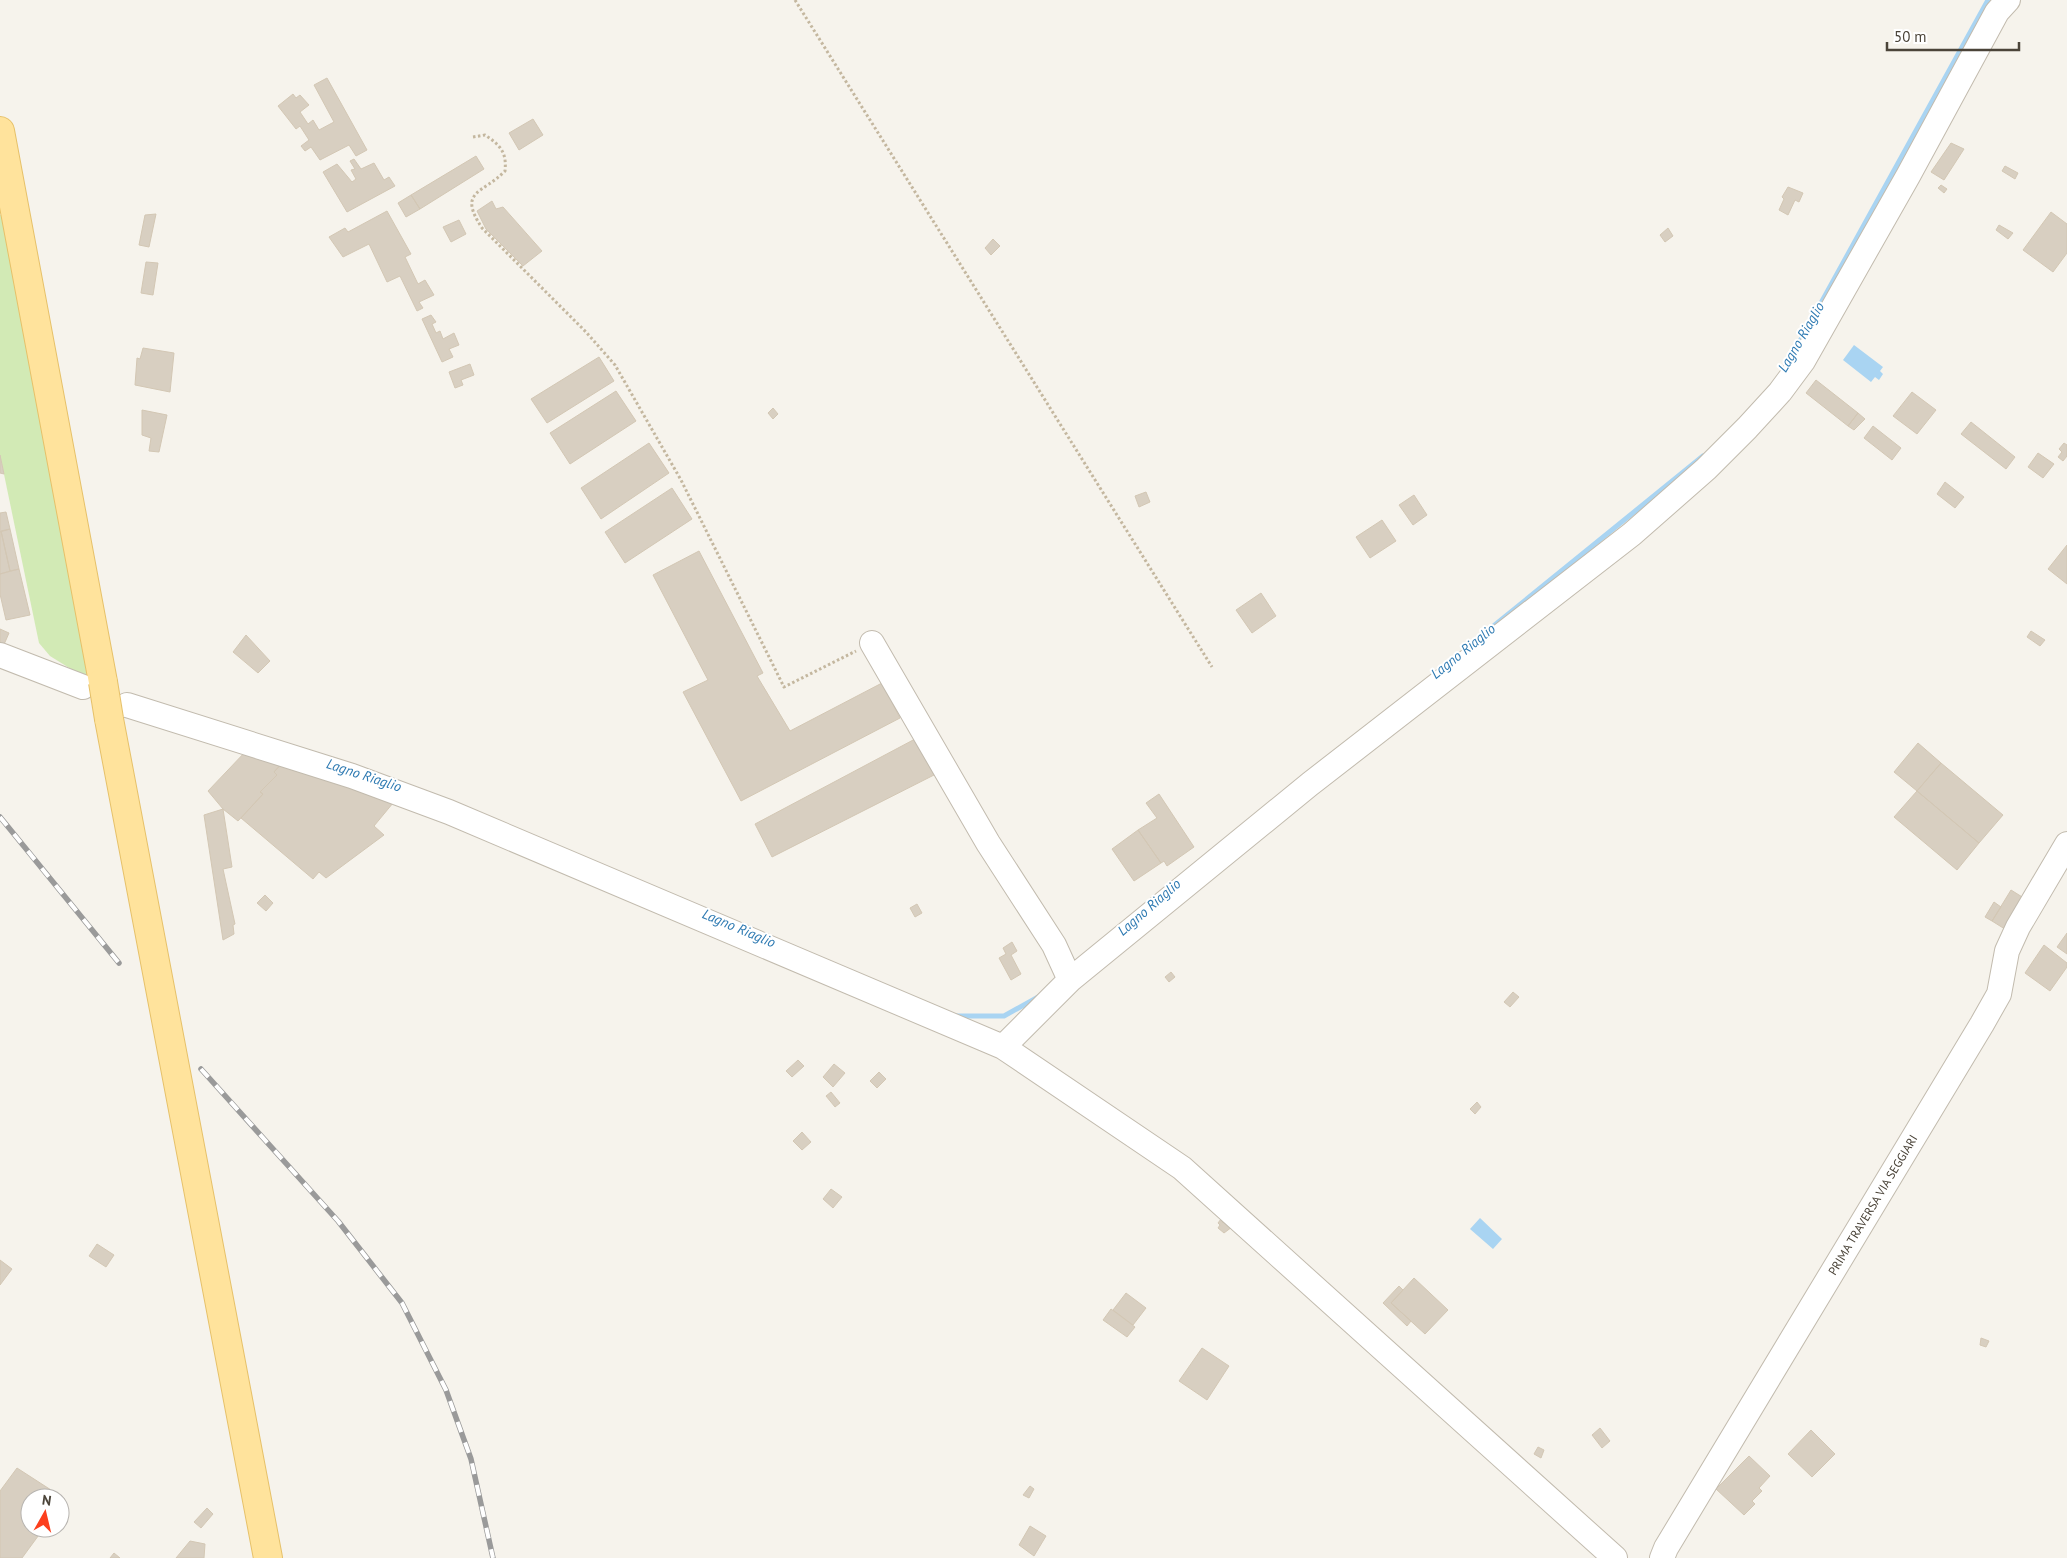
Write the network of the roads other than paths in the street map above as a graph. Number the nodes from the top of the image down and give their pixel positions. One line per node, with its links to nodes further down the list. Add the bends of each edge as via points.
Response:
1 (2008, 0): 8 (street, via 1997,12 1803,360 1780,392 1747,428 1632,534 1306,787)
2 (0, 131): 5 (main road)
3 (872, 643): 8 (street, via 988,843 1054,945)
4 (0, 655): 5 (street)
5 (93, 684): 6 (main road, bridge)
6 (118, 712): 9 (street, via 352,776 449,812); 10 (main road)
7 (2067, 844): 12 (street, PRIMA TRAVERSA VIA SEGGIARI, via 2018,927 2007,951 1999,994 1982,1024)
8 (1070, 980): 9 (street)
9 (1003, 1047): 11 (street, via 1182,1168)
10 (268, 1558)
11 (1615, 1558)
12 (1662, 1558)

